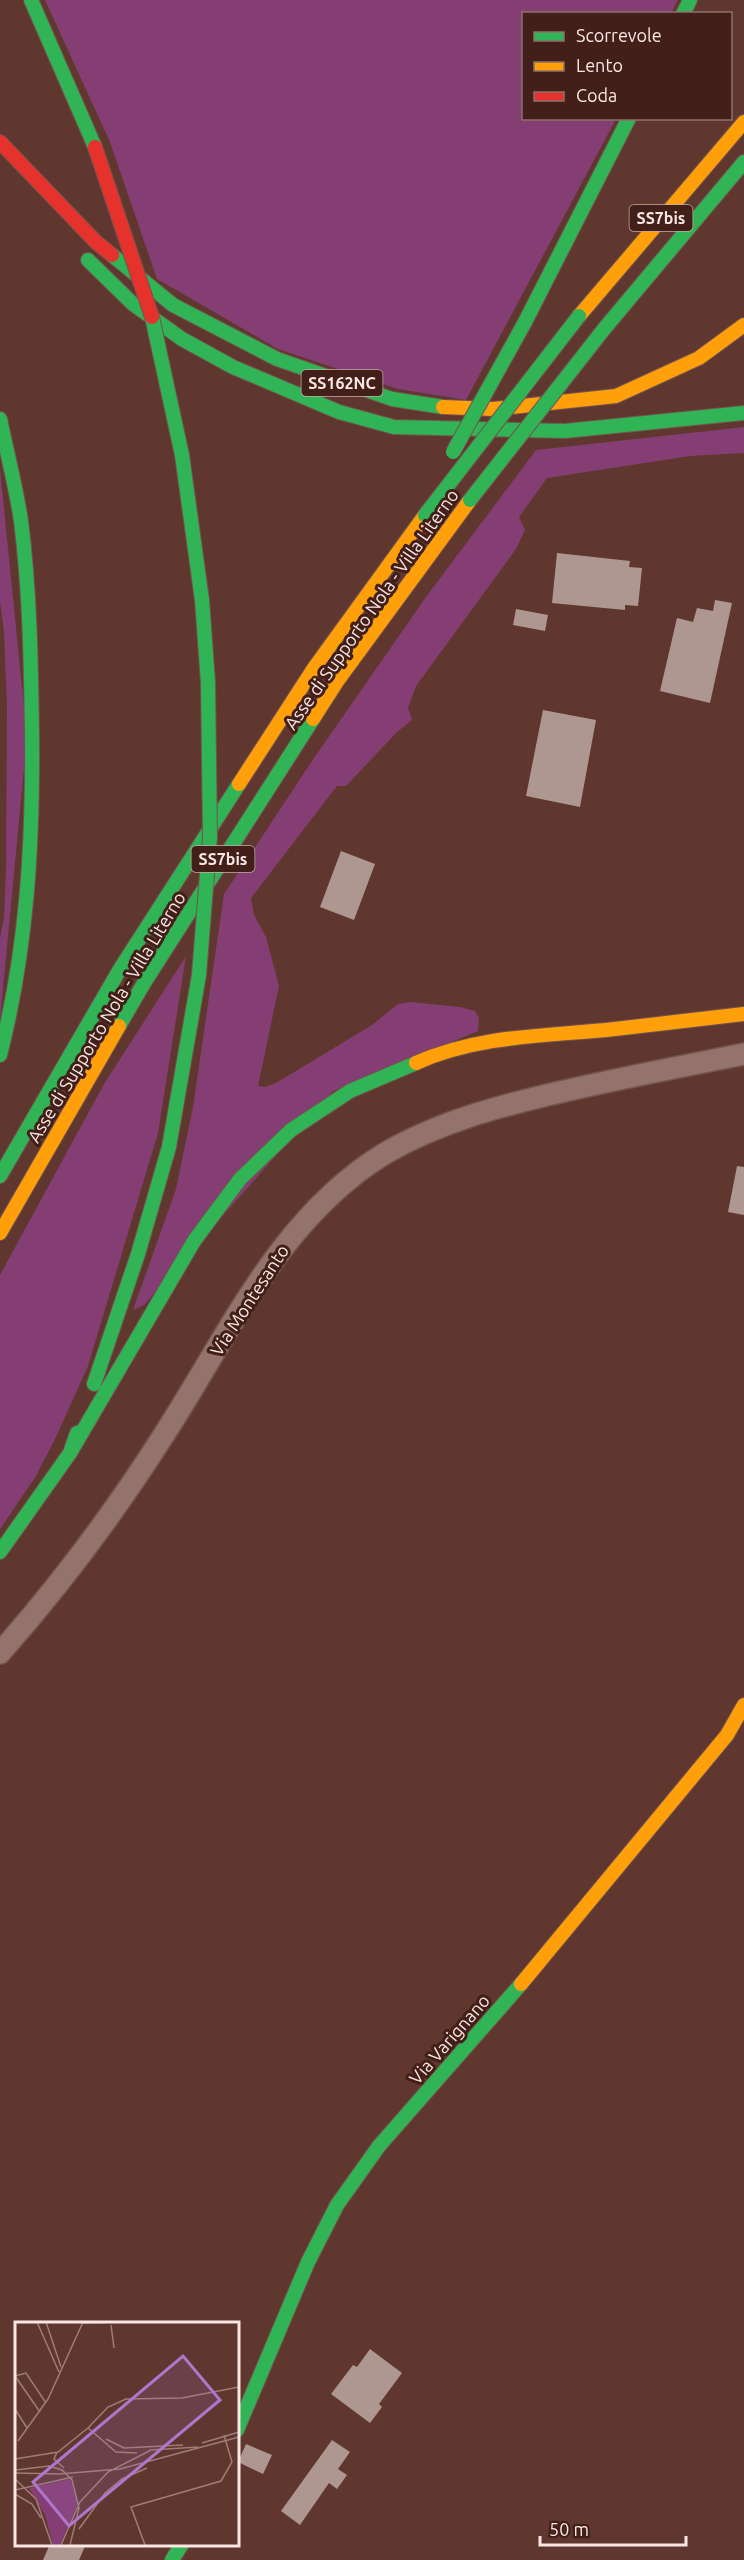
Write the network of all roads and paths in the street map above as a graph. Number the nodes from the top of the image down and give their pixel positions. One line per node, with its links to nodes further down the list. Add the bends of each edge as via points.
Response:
1 (31, 0): 18 (main road, bridge, via 95,147 149,304 182,455 202,600 208,682 210,837 199,975 168,1147 138,1254)
2 (628, 120): 12 (main road, bridge, via 525,322 455,448)
3 (744, 122): 12 (main road, Asse di Supporto Nola - Villa Literno / SS7bis, bridge, via 579,316)
4 (0, 142): 9 (main road, SS162NC, via 96,242 173,305 277,359 392,399 439,407 493,409 616,396 699,358)
5 (0, 156): 7 (main road)
6 (744, 162): 17 (main road, Asse di Supporto Nola - Villa Literno / SS7bis, bridge, via 604,329 338,680 162,953)
7 (10, 172)
8 (81, 254): 10 (main road, via 133,304 182,339 233,368 339,412 394,427 565,431)
9 (744, 325)
10 (744, 413)
11 (0, 419): 15 (main road, via 16,491 30,623 33,794 27,912)
12 (425, 515): 16 (main road, Asse di Supporto Nola - Villa Literno / SS7bis, via 314,668 165,898)
13 (744, 1014): 18 (main road, via 507,1038 438,1053 350,1091 291,1130 240,1179 194,1241)
14 (744, 1054): 20 (street, Via Montesanto, via 479,1112 386,1153 341,1185 278,1251 167,1431 94,1539)
15 (0, 1055)
16 (0, 1176)
17 (0, 1233)
18 (70, 1453): 19 (main road)
19 (0, 1552)
20 (0, 1653)
21 (744, 1705): 22 (main road, Via Varignano, via 727,1735 559,1941 379,2146 337,2205 308,2262)
22 (238, 2428)
23 (181, 2545): 24 (main road)
24 (172, 2560)

